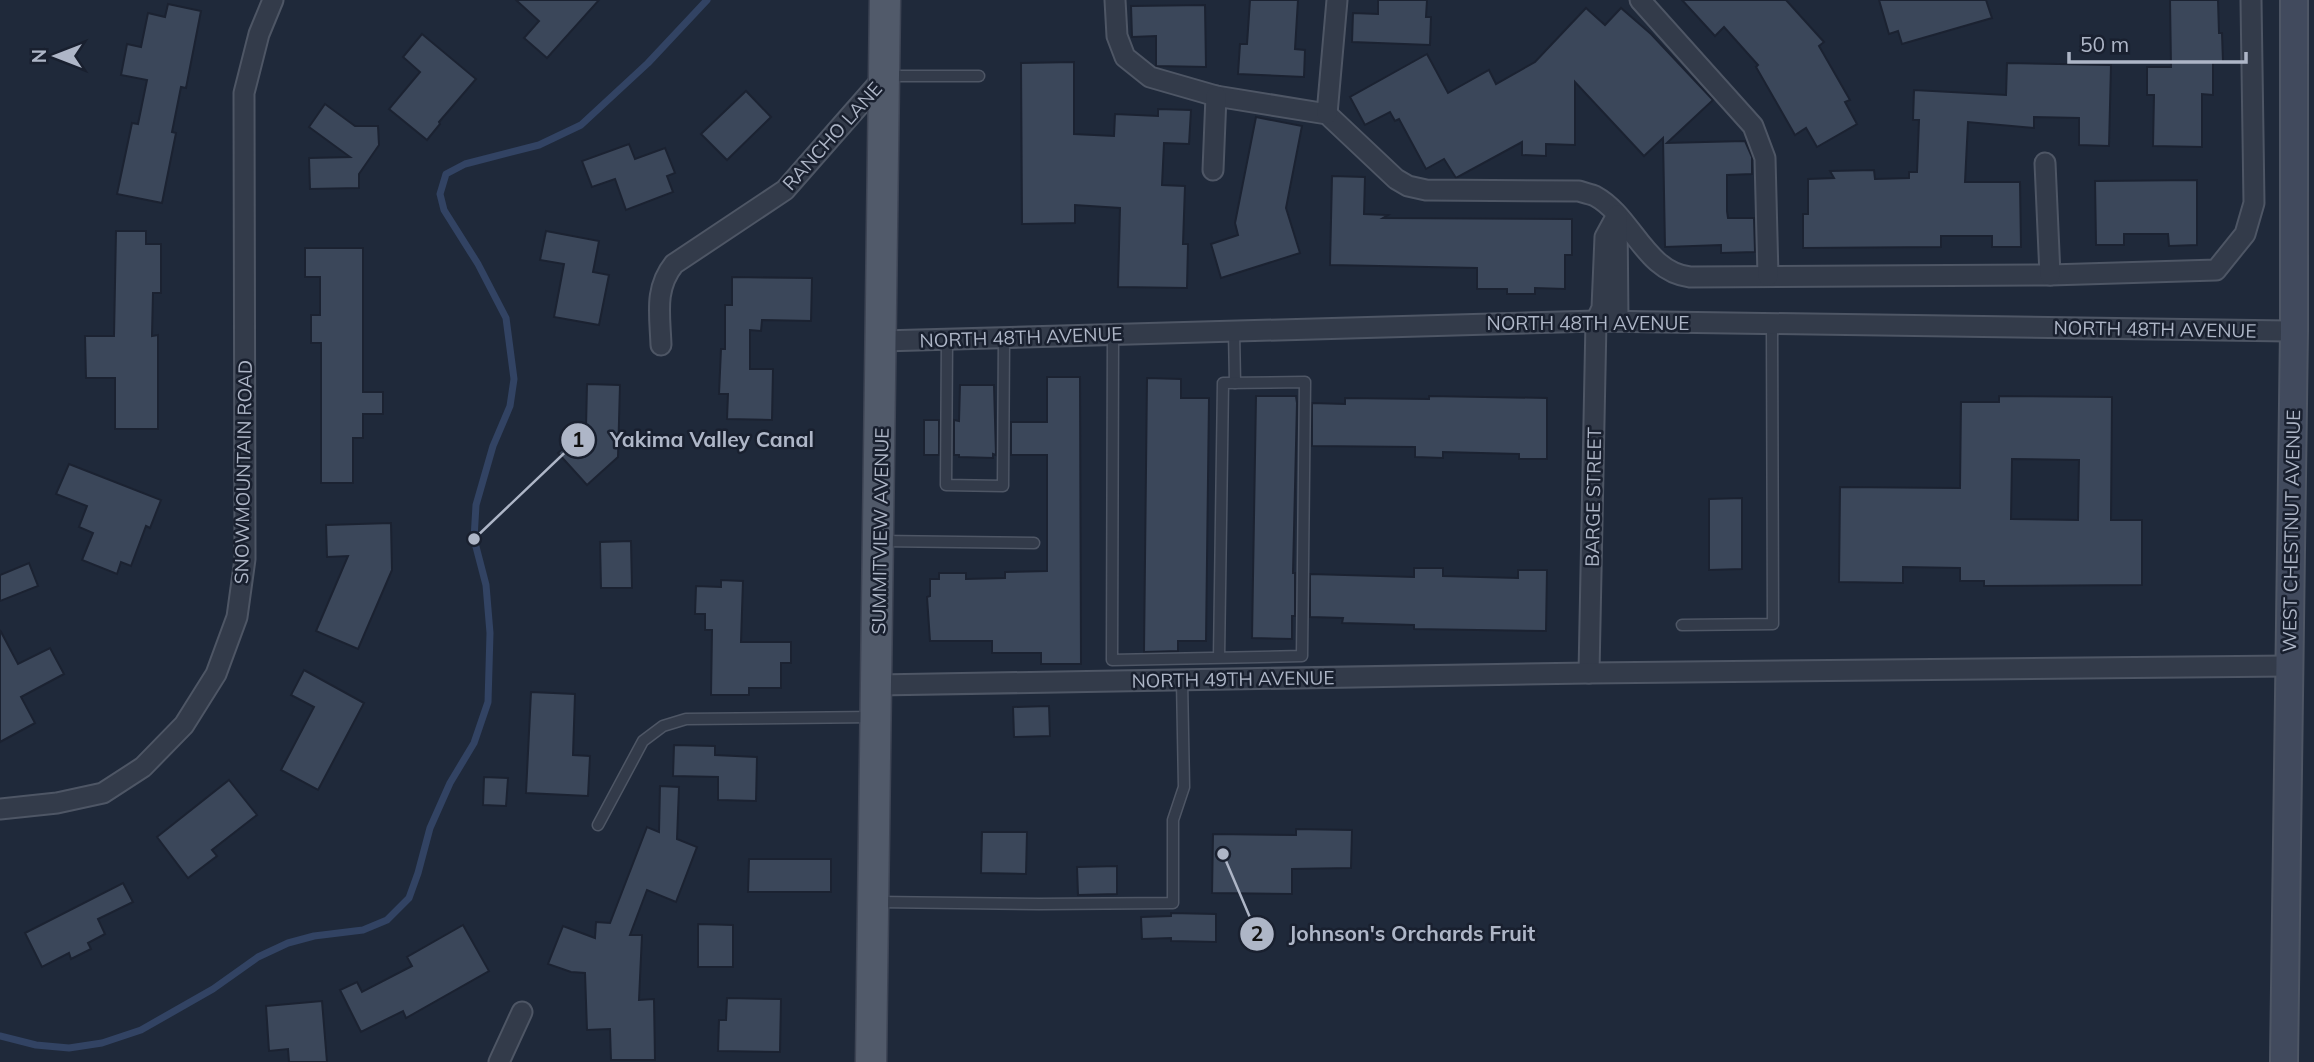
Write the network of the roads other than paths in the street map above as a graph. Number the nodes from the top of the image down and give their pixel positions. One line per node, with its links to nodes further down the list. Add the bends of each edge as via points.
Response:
1 (273, 0): 37 (street, SNOWMOUNTAIN ROAD, via 244,93 245,559 237,617 216,674 184,725 143,767 103,793)
2 (886, 0): 8 (main road, SUMMITVIEW AVENUE)
3 (1115, 0): 10 (street, via 1117,36 1125,57 1150,77)
4 (1337, 0): 11 (street)
5 (1640, 0): 16 (street, via 1753,126 1765,158)
6 (2251, 0): 15 (street, via 2254,203 2245,234 2216,270)
7 (2294, 0): 21 (street, WEST CHESTNUT AVENUE)
8 (885, 76): 9 (lane); 25 (main road, SUMMITVIEW AVENUE); 26 (street, RANCHO LANE, via 785,190 674,264 664,277 660,300)
9 (979, 76)
10 (1216, 96): 11 (street); 13 (street)
11 (1327, 114): 14 (street, via 1408,186 1579,191 1596,196)
12 (2045, 163): 15 (street)
13 (1213, 170)
14 (1617, 215): 16 (street, via 1656,260 1679,276); 17 (street, BARGE STREET, via 1605,237 1602,309); 18 (street)
15 (2050, 275): 16 (street)
16 (1768, 276)
17 (1596, 321): 18 (street, NORTH 48TH AVENUE); 20 (street, NORTH 48TH AVENUE); 33 (street, BARGE STREET)
18 (1618, 321): 19 (street, NORTH 48TH AVENUE)
19 (1772, 323): 21 (street, NORTH 48TH AVENUE); 30 (lane, via 1773,624)
20 (1234, 331): 22 (street, NORTH 48TH AVENUE); 27 (lane)
21 (2304, 331): 32 (street, WEST CHESTNUT AVENUE)
22 (1113, 335): 23 (street, NORTH 48TH AVENUE); 31 (lane, via 1112,660)
23 (1004, 338): 24 (street, NORTH 48TH AVENUE); 24 (lane, via 1003,486 946,485)
24 (947, 340): 25 (street, NORTH 48TH AVENUE)
25 (882, 341): 28 (main road, SUMMITVIEW AVENUE)
26 (661, 345)
27 (1234, 383): 31 (lane, via 1223,383); 31 (lane, via 1305,382 1302,656)
28 (880, 541): 29 (lane); 35 (main road, SUMMITVIEW AVENUE)
29 (1034, 543)
30 (1682, 625)
31 (1219, 658)
32 (2290, 666): 33 (street, NORTH 49TH AVENUE); 43 (street, WEST CHESTNUT AVENUE)
33 (1589, 673): 34 (street, NORTH 49TH AVENUE)
34 (1182, 680): 35 (street, NORTH 49TH AVENUE); 39 (lane, via 1184,787 1173,820 1173,903)
35 (877, 685): 36 (main road, SUMMITVIEW AVENUE)
36 (877, 717): 38 (lane, via 686,719 663,726 643,741); 39 (main road, SUMMITVIEW AVENUE)
37 (0, 808)
38 (598, 825)
39 (874, 902): 42 (main road, SUMMITVIEW AVENUE)
40 (522, 1012): 41 (street)
41 (499, 1062)
42 (871, 1062)
43 (2284, 1062)

